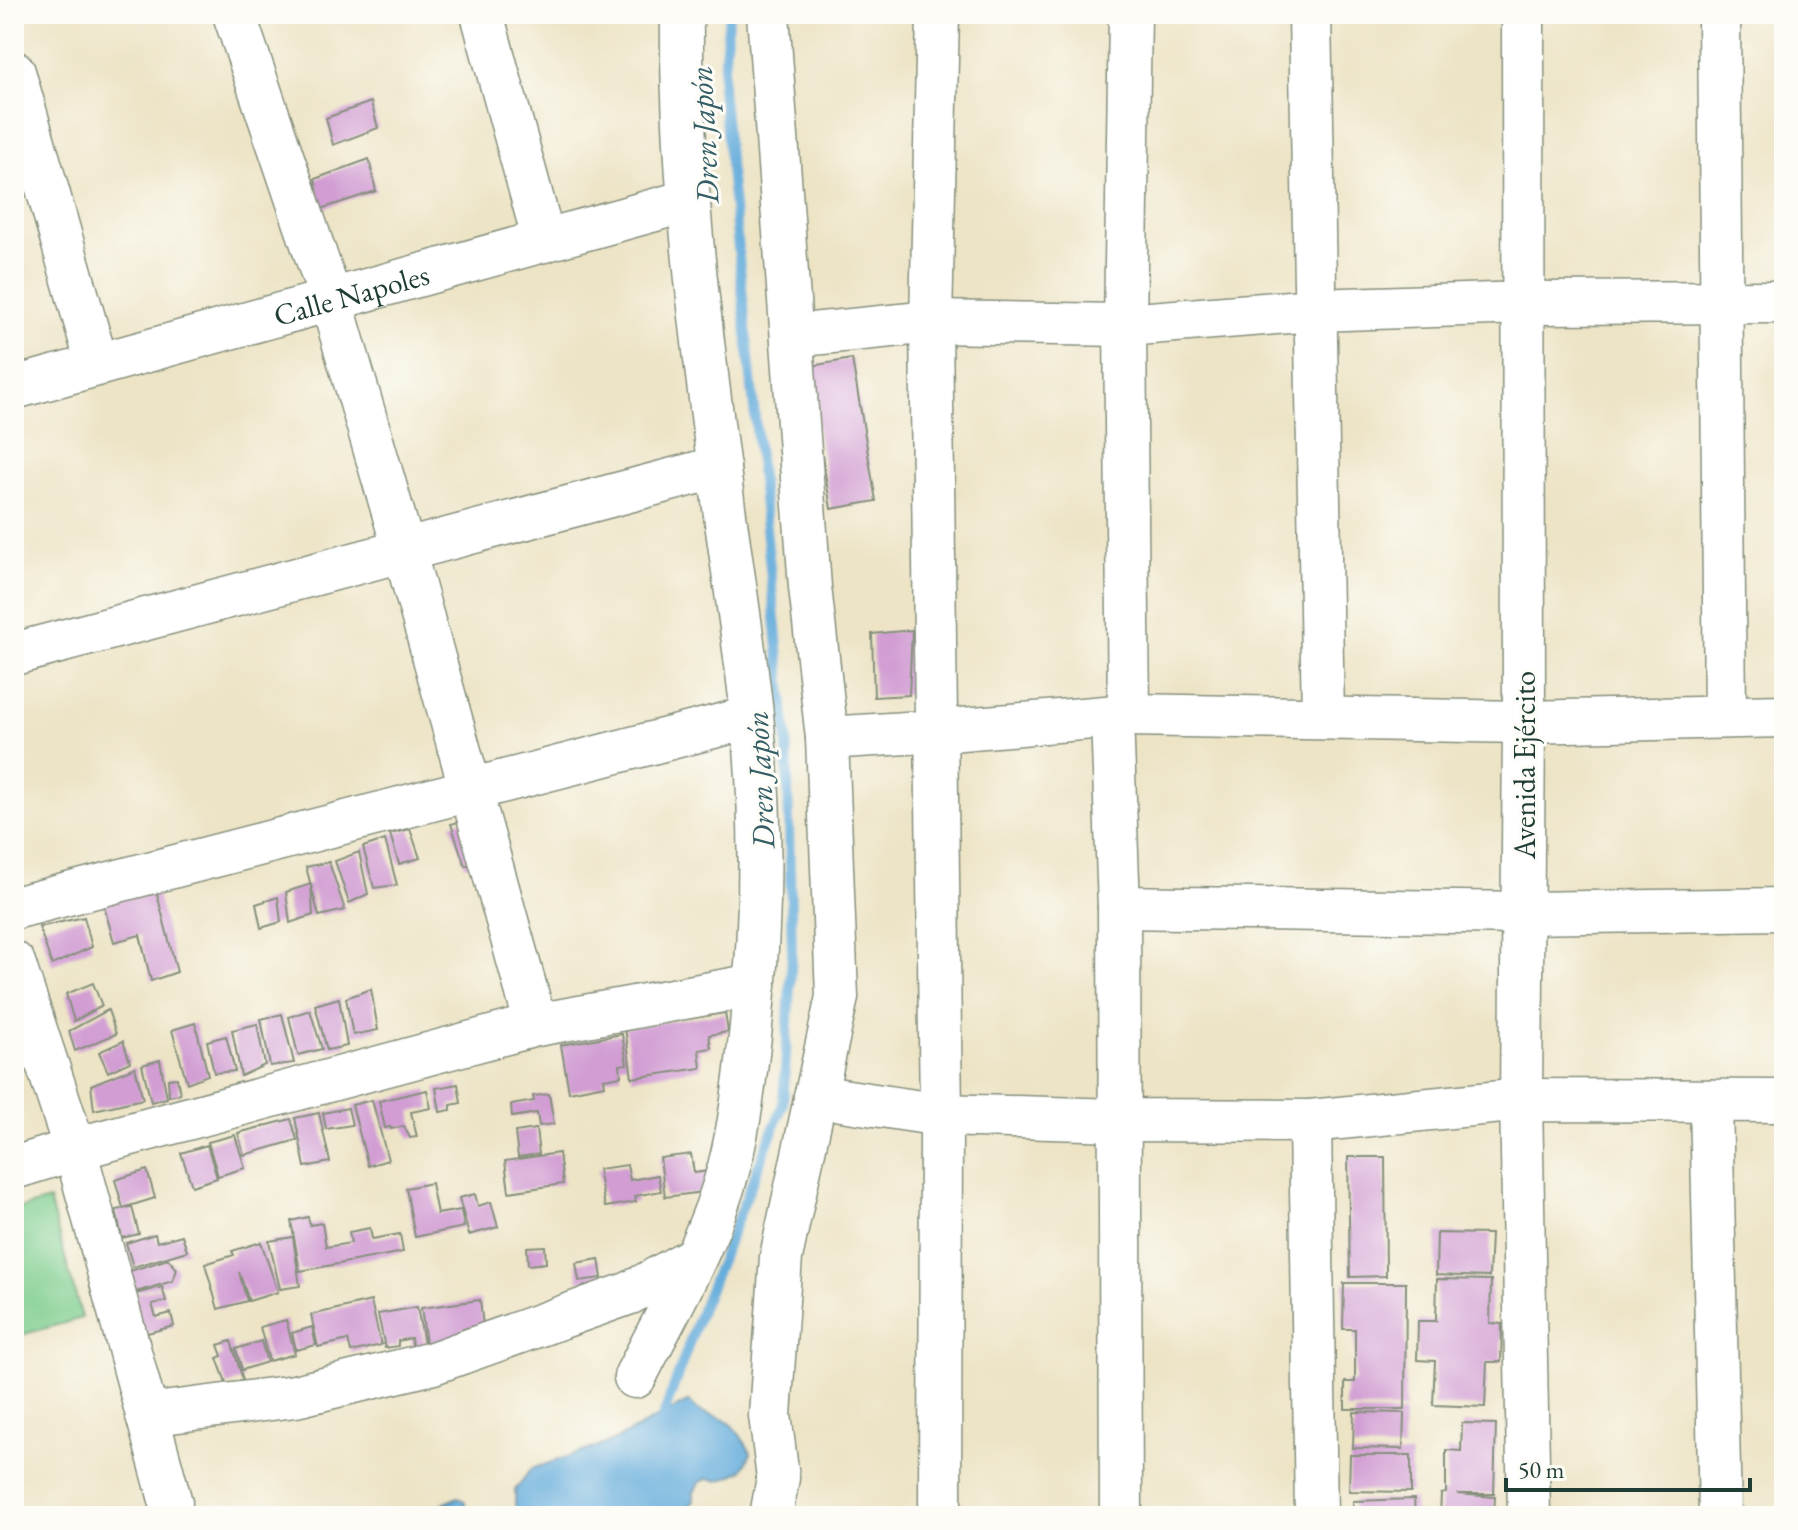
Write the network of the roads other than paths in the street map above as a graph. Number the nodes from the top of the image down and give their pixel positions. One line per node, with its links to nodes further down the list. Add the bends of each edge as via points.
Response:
1 (234, 14): 13 (street)
2 (482, 14): 12 (street)
3 (682, 14): 11 (street)
4 (768, 14): 20 (street)
5 (938, 14): 18 (street)
6 (1130, 14): 19 (street)
7 (1310, 14): 17 (street)
8 (1523, 14): 16 (street, Avenida Ejército)
9 (1719, 14): 14 (street)
10 (14, 72): 21 (street)
11 (687, 201): 12 (street, Calle Napoles); 23 (street)
12 (544, 241): 13 (street, Calle Napoles)
13 (331, 300): 21 (street, Calle Napoles); 24 (street)
14 (1722, 301): 15 (street); 16 (street); 30 (street)
15 (1784, 302)
16 (1524, 303): 17 (street); 31 (street, Avenida Ejército)
17 (1314, 310): 19 (street); 29 (street)
18 (931, 322): 19 (street); 20 (street); 32 (street)
19 (1125, 325): 26 (street)
20 (792, 336): 33 (street)
21 (97, 364): 22 (street, Calle Napoles)
22 (14, 388)
23 (719, 467): 24 (street); 28 (street)
24 (404, 550): 25 (street); 34 (street)
25 (14, 654)
26 (1121, 716): 29 (street); 32 (street); 35 (street)
27 (1784, 716): 30 (street)
28 (752, 717): 34 (street); 40 (street, via 760,877)
29 (1323, 717): 31 (street)
30 (1725, 717): 31 (street)
31 (1524, 722): 38 (street, Avenida Ejército)
32 (938, 731): 33 (street); 46 (street)
33 (827, 738): 42 (street, via 837,997)
34 (471, 790): 36 (street); 41 (street)
35 (1119, 907): 38 (street); 47 (street)
36 (14, 908)
37 (1784, 909): 38 (street)
38 (1523, 913): 43 (street, Avenida Ejército)
39 (14, 963): 49 (street)
40 (755, 985): 41 (street); 51 (street, via 729,1167)
41 (536, 1025): 49 (street)
42 (815, 1096): 46 (street); 55 (street, via 781,1257 770,1415 778,1478)
43 (1521, 1100): 44 (street); 48 (street); 59 (street, Avenida Ejército)
44 (1711, 1101): 45 (street); 60 (street)
45 (1784, 1101)
46 (941, 1115): 47 (street); 56 (street)
47 (1120, 1120): 48 (street); 57 (street)
48 (1310, 1121): 58 (street)
49 (75, 1149): 50 (street); 53 (street)
50 (14, 1168)
51 (694, 1258): 52 (street); 53 (street, via 630,1293 433,1363 295,1396)
52 (635, 1377)
53 (147, 1415): 54 (street)
54 (171, 1503)
55 (771, 1516)
56 (940, 1516)
57 (1121, 1516)
58 (1316, 1516)
59 (1529, 1516)
60 (1720, 1516)

